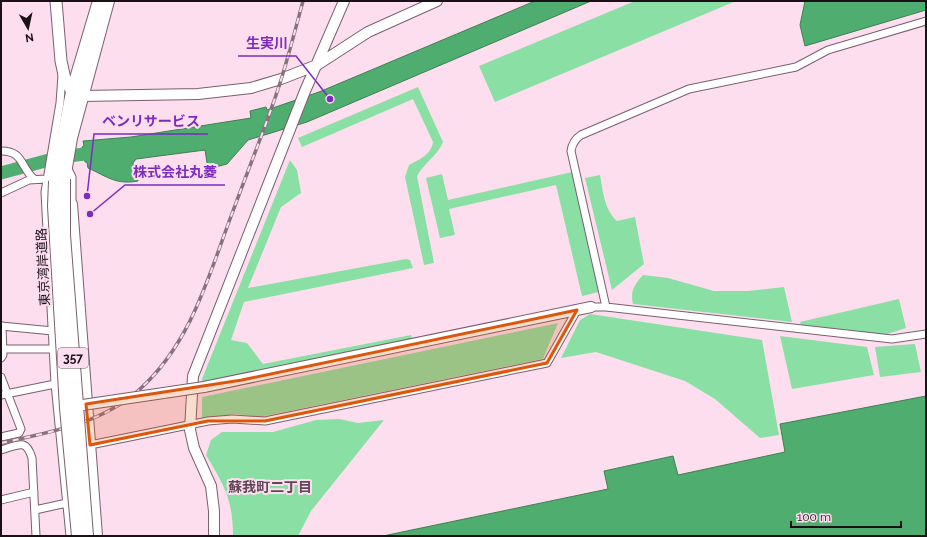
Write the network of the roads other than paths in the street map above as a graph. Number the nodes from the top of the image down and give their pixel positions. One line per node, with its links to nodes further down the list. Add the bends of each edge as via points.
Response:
1 (56, 1): 7 (main road)
2 (99, 1): 9 (highway, 東京湾岸道路 / 357)
3 (108, 1): 9 (highway, 東京湾岸道路 / 357)
4 (344, 1): 8 (street)
5 (437, 1): 8 (street, via 368,32)
6 (926, 21): 18 (street, via 828,50 796,67 689,89 576,139 571,151)
7 (62, 61): 9 (main road, via 65,78); 10 (street)
8 (316, 65): 9 (street, via 281,80 251,88 198,94); 31 (street, via 193,376)
9 (77, 94): 10 (highway, 東京湾岸道路 / 357)
10 (62, 136): 12 (highway, 東京湾岸道路 / 357); 13 (street); 29 (highway, 東京湾岸道路 / 357, bridge, via 54,194)
11 (1, 151): 14 (street, via 15,153)
12 (66, 165): 16 (street, via 72,178); 29 (highway, 東京湾岸道路 / 357, bridge, via 64,235)
13 (46, 176): 14 (street); 21 (street)
14 (34, 180): 15 (street)
15 (1, 193)
16 (72, 204): 30 (street)
17 (591, 307): 18 (street); 19 (street)
18 (606, 307): 22 (street, via 892,339)
19 (577, 310): 29 (street, bridge, via 204,387); 31 (street, via 547,363 265,421 232,419)
20 (2, 326): 21 (street); 24 (street)
21 (53, 331): 23 (street)
22 (926, 334)
23 (54, 349): 24 (street); 27 (street)
24 (3, 350): 25 (street)
25 (1, 358)
26 (1, 377): 28 (street)
27 (55, 384): 28 (street); 32 (street)
28 (5, 394): 33 (street, via 21,429 19,432)
29 (71, 407): 42 (highway, 東京湾岸道路 / 357, bridge); 43 (highway, 東京湾岸道路 / 357, bridge)
30 (87, 418): 32 (street); 34 (street)
31 (190, 425): 34 (street); 45 (street, via 194,448 211,486)
32 (58, 426): 38 (street)
33 (1, 437)
34 (90, 445): 44 (street)
35 (1, 450): 36 (street, via 17,445 29,448)
36 (34, 492): 37 (street); 39 (street)
37 (1, 500)
38 (67, 502): 39 (street); 41 (street)
39 (35, 510): 40 (street)
40 (36, 536)
41 (70, 536)
42 (78, 536)
43 (87, 536)
44 (97, 536)
45 (214, 536)

